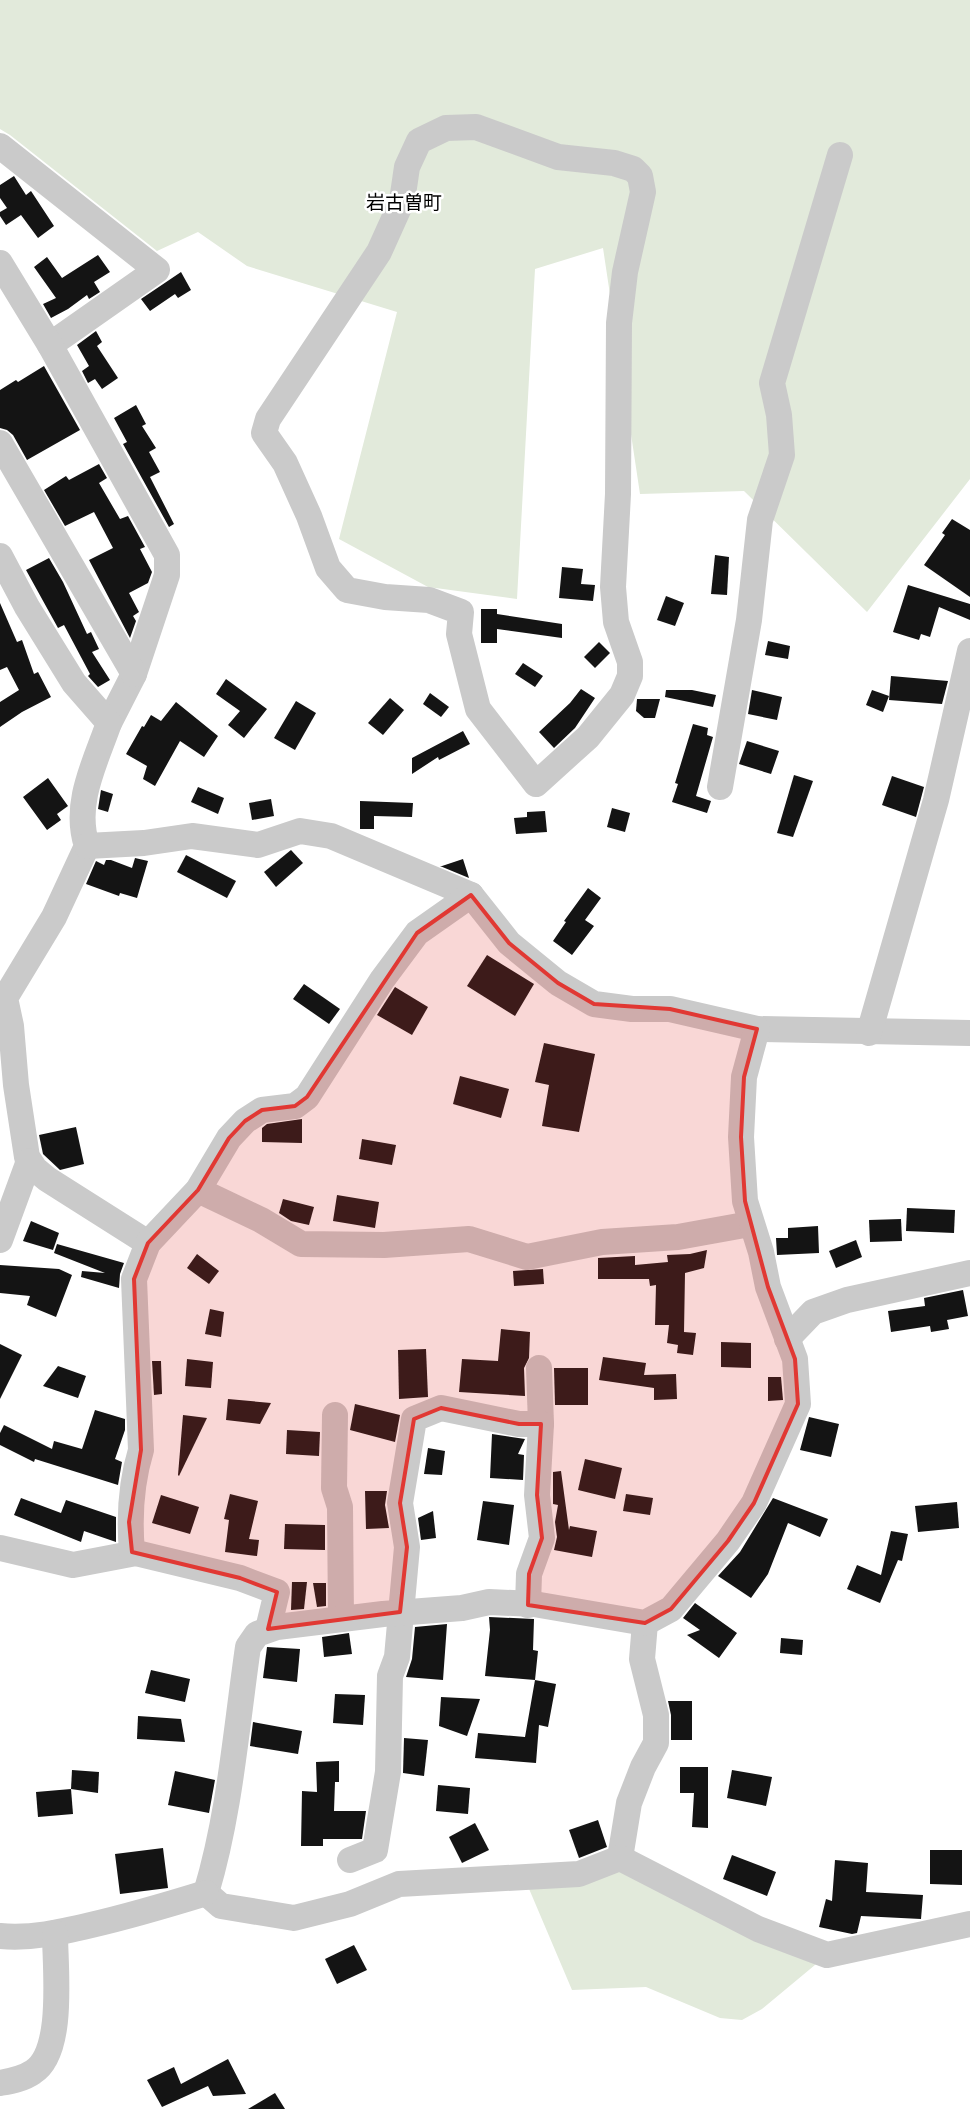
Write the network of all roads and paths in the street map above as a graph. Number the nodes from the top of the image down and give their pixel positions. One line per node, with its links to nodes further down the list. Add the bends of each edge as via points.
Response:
1 (0, 146): 4 (street, via 156,270)
2 (840, 155): 11 (street, via 772,384 779,415 782,455 760,520 748,620)
3 (0, 263): 4 (street)
4 (50, 345): 8 (street, via 168,555 167,574)
5 (0, 443): 8 (street)
6 (0, 556): 10 (street, via 74,683)
7 (970, 650): 16 (street, via 936,800)
8 (134, 674): 10 (street)
9 (630, 676): 9 (street, via 630,662 616,622 613,587 618,494 619,323 625,272 643,192 640,176 633,169 614,163 558,157 476,127 446,128 419,141 407,167 402,201 380,252 268,419 264,433 285,463 328,568 347,590 429,600 461,612 459,634 478,709 536,784 588,737 622,695)
10 (109, 723): 12 (street, via 83,794 83,833)
11 (720, 787)
12 (87, 846): 13 (street, via 144,844 192,836 258,845 300,831 331,836); 14 (street, via 54,917)
13 (471, 895): 15 (street, via 509,942 558,983 594,1004 632,1010 670,1009); 19 (street, via 417,933 382,980 307,1097 295,1106 262,1110 245,1121 229,1138)
14 (2, 998): 18 (street, via 11,1026 22,1131)
15 (757, 1029): 16 (street); 20 (street, via 744,1077 741,1137 745,1201)
16 (869, 1032): 17 (street)
17 (970, 1033)
18 (30, 1161): 21 (street); 22 (street, via 47,1179)
19 (198, 1190): 20 (street, via 261,1220 301,1244 384,1245 469,1239 527,1257 602,1242 678,1237); 22 (street)
20 (750, 1224): 24 (street)
21 (0, 1240)
22 (148, 1243): 29 (street, via 134,1279 141,1450 129,1522 132,1552)
23 (970, 1273): 24 (street, via 847,1300 813,1312)
24 (787, 1339): 33 (street, via 795,1359 798,1404 754,1503 728,1541 671,1609)
25 (539, 1368): 27 (street)
26 (336, 1415): 32 (street, via 334,1488 340,1507)
27 (541, 1424): 30 (street, via 537,1495 542,1538 529,1574); 31 (street, via 519,1424 441,1408 414,1419 400,1503 407,1547)
28 (0, 1548): 29 (street, via 73,1565)
29 (136, 1553): 34 (street, via 240,1578 277,1592)
30 (528, 1605): 31 (street, via 489,1602 462,1608); 33 (street)
31 (400, 1612): 32 (street); 36 (street, via 397,1657 390,1676 388,1772 375,1850)
32 (341, 1619): 34 (street)
33 (646, 1623): 35 (street, via 642,1659 656,1714 656,1743 629,1803)
34 (268, 1629): 37 (street, via 257,1634 248,1647 229,1799)
35 (620, 1858): 37 (street, via 579,1874 399,1884 350,1904 294,1918 221,1906); 38 (street, via 758,1929 827,1955)
36 (350, 1860)
37 (206, 1894): 39 (street)
38 (970, 1924)
39 (55, 1933): 40 (street, via 18,1938); 41 (street, via 56,2024 50,2051 34,2072)
40 (0, 1936)
41 (0, 2083)

